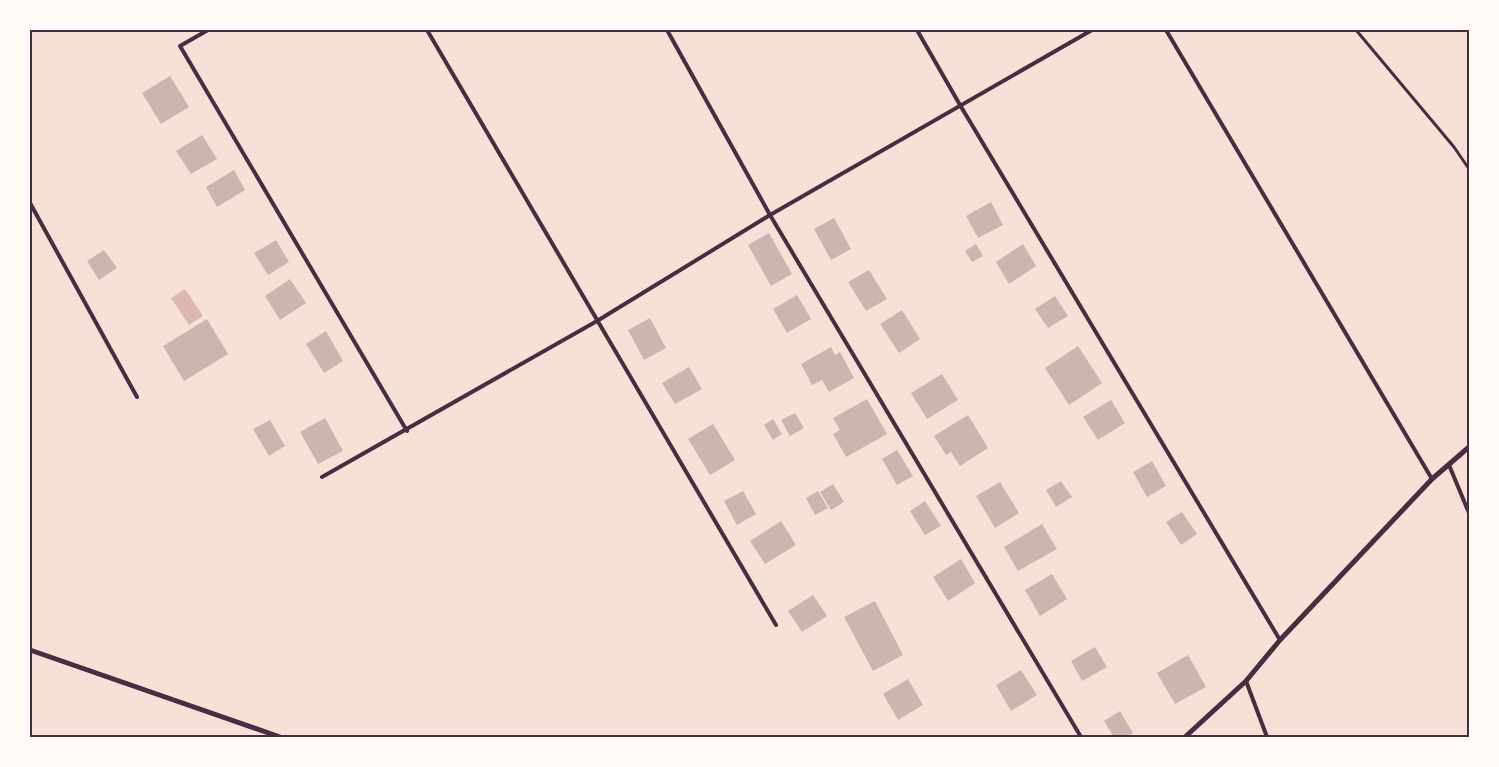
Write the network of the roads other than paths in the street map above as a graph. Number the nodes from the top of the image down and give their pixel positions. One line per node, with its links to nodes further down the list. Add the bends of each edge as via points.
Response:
1 (208, 30): 12 (lane, via 180,46)
2 (427, 30): 10 (lane)
3 (667, 30): 9 (lane)
4 (917, 30): 7 (lane)
5 (1092, 30): 7 (lane)
6 (1166, 30): 16 (lane)
7 (960, 105): 9 (lane); 19 (lane)
8 (30, 203): 11 (lane)
9 (770, 215): 10 (lane); 23 (lane)
10 (597, 321): 12 (lane); 18 (lane)
11 (136, 397)
12 (407, 431): 15 (lane)
13 (1469, 447): 14 (street)
14 (1450, 465): 16 (street); 17 (lane)
15 (322, 477)
16 (1432, 479): 19 (street)
17 (1469, 513)
18 (776, 626)
19 (1280, 640): 21 (street)
20 (30, 650): 22 (street)
21 (1246, 682): 24 (street); 25 (lane)
22 (280, 737)
23 (1081, 737)
24 (1185, 737)
25 (1267, 737)

